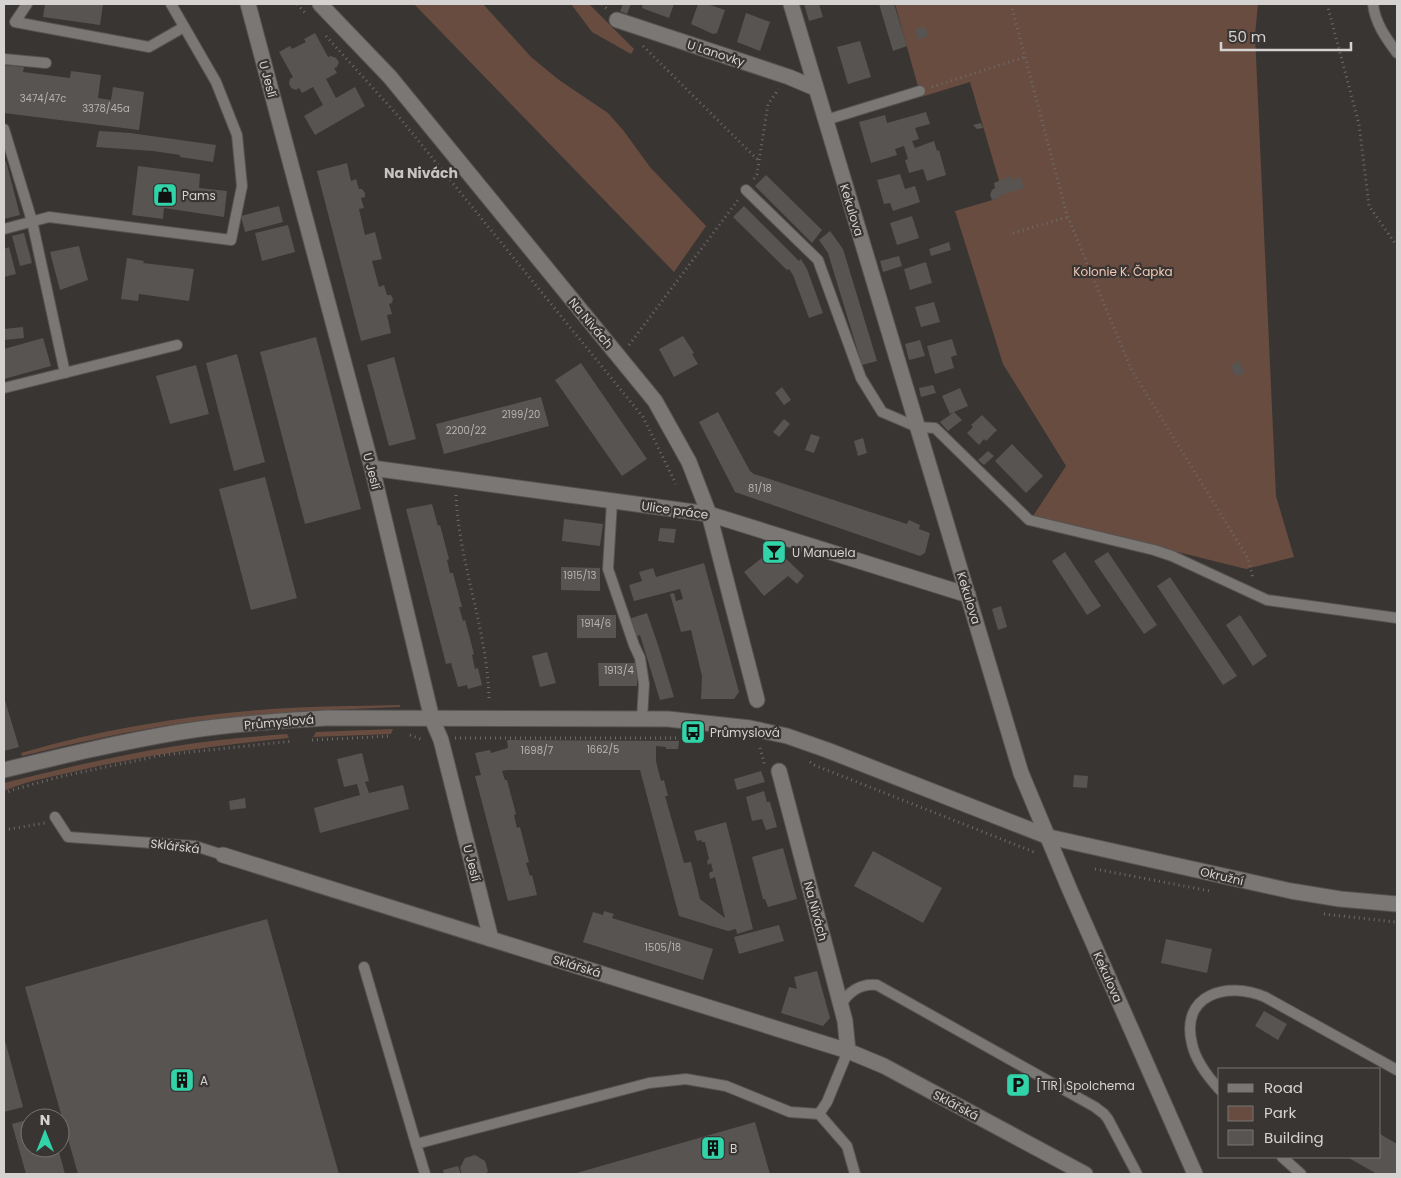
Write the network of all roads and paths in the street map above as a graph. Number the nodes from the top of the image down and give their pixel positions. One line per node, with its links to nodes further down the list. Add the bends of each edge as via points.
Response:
1 (27, 4): 13 (lane, via 15,22 149,47)
2 (171, 4): 13 (lane)
3 (248, 4): 37 (street, U Jeslí)
4 (297, 4): 11 (path)
5 (320, 4): 33 (street, Na Nivách, via 390,77)
6 (602, 4): 12 (path)
7 (791, 4): 21 (street, Kekulova)
8 (1011, 4): 17 (path)
9 (1327, 4): 31 (path, via 1359,124 1369,206)
10 (1373, 4): 16 (lane, via 1384,35)
11 (310, 18)
12 (617, 20): 21 (street, U Lanovky)
13 (184, 27): 28 (lane, via 216,82 237,135 242,186 231,240 49,217)
14 (322, 32): 38 (path, via 400,117 643,417)
15 (637, 40): 25 (path)
16 (1397, 53)
17 (1024, 57): 22 (path); 27 (path)
18 (4, 59): 19 (lane)
19 (46, 63)
20 (781, 87): 25 (path, via 768,104)
21 (815, 88): 23 (street, Kekulova)
22 (920, 91): 23 (lane)
23 (826, 120): 36 (street, Kekulova)
24 (4, 129): 28 (lane)
25 (759, 162): 26 (path, via 757,174)
26 (746, 190): 33 (path); 36 (lane, via 818,260 861,378 882,412)
27 (1068, 216): 30 (path); 43 (path, via 1131,369 1248,558)
28 (32, 221): 29 (lane); 34 (lane)
29 (4, 229)
30 (1013, 233)
31 (1397, 246)
32 (177, 345): 34 (lane)
33 (620, 357): 41 (street, Na Nivách, via 660,410 689,462)
34 (65, 373): 35 (lane)
35 (4, 388)
36 (917, 427): 42 (street, Kekulova); 43 (lane, via 935,428 1030,520 1172,556)
37 (372, 468): 40 (street, Ulice práce); 47 (street, U Jeslí)
38 (676, 484)
39 (456, 492): 46 (path, via 463,553 489,678)
40 (612, 501): 41 (street, Ulice práce); 48 (lane, via 608,569 640,658 644,684)
41 (709, 514): 42 (street, Ulice práce); 45 (street, Na Nivách)
42 (968, 595): 62 (street, Kekulova, via 1021,773)
43 (1255, 595): 44 (lane, via 1267,600)
44 (1397, 618)
45 (757, 700)
46 (489, 701)
47 (432, 719): 48 (street, Průmyslová); 57 (street, Průmyslová, via 328,718 181,732 102,746); 66 (street, U Jeslí, via 441,740)
48 (642, 719): 62 (street, Průmyslová, via 719,724 787,736)
49 (393, 736): 53 (path)
50 (402, 736): 54 (path)
51 (453, 738): 52 (path)
52 (679, 738)
53 (312, 740)
54 (429, 740)
55 (293, 741): 59 (path, via 163,755 63,776)
56 (805, 758): 63 (path, via 814,765)
57 (4, 770)
58 (779, 771): 68 (street, Na Nivách)
59 (4, 794)
60 (56, 819): 61 (path); 64 (lane, Sklářská, via 68,837 195,846)
61 (4, 830)
62 (1048, 837): 65 (street, Okružní, via 1291,891); 79 (street, Kekulova)
63 (1034, 852)
64 (223, 854): 66 (street, Sklářská)
65 (1397, 904)
66 (491, 939): 69 (street, Sklářská)
67 (364, 967): 73 (lane)
68 (841, 1006): 69 (street, Na Nivách); 78 (lane, via 853,991 865,985 877,985 1086,1102 1104,1114)
69 (848, 1051): 72 (lane, via 827,1102); 77 (street, Sklářská, via 884,1066)
70 (1397, 1070): 71 (lane, via 1265,997 1253,992 1227,990 1213,993 1203,1000 1196,1009 1190,1032 1198,1061)
71 (1218, 1087)
72 (818, 1114): 73 (lane, via 790,1112 726,1086 686,1079 649,1083); 76 (lane, via 847,1146)
73 (416, 1144): 75 (lane)
74 (1283, 1158): 80 (lane)
75 (425, 1174)
76 (855, 1174)
77 (1085, 1174)
78 (1137, 1174)
79 (1195, 1174)
80 (1302, 1174)

